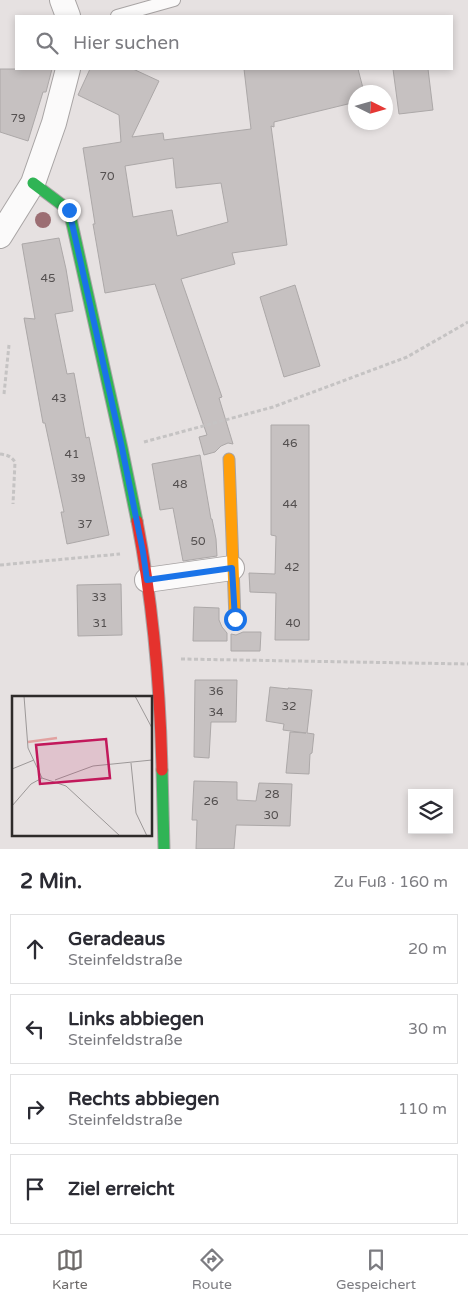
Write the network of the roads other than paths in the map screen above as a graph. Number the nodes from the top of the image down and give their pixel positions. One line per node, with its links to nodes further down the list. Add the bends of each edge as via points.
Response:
1 (62, 0): 3 (street)
2 (174, 0): 4 (lane)
3 (68, 15)
4 (121, 15)
5 (68, 70): 6 (street, via 54,124)
6 (33, 183): 7 (street); 10 (street, via 69,210 122,448)
7 (0, 236)
8 (228, 459): 9 (street)
9 (232, 568): 10 (street); 11 (street)
10 (147, 580): 12 (street, via 161,713)
11 (235, 619)
12 (164, 849)

